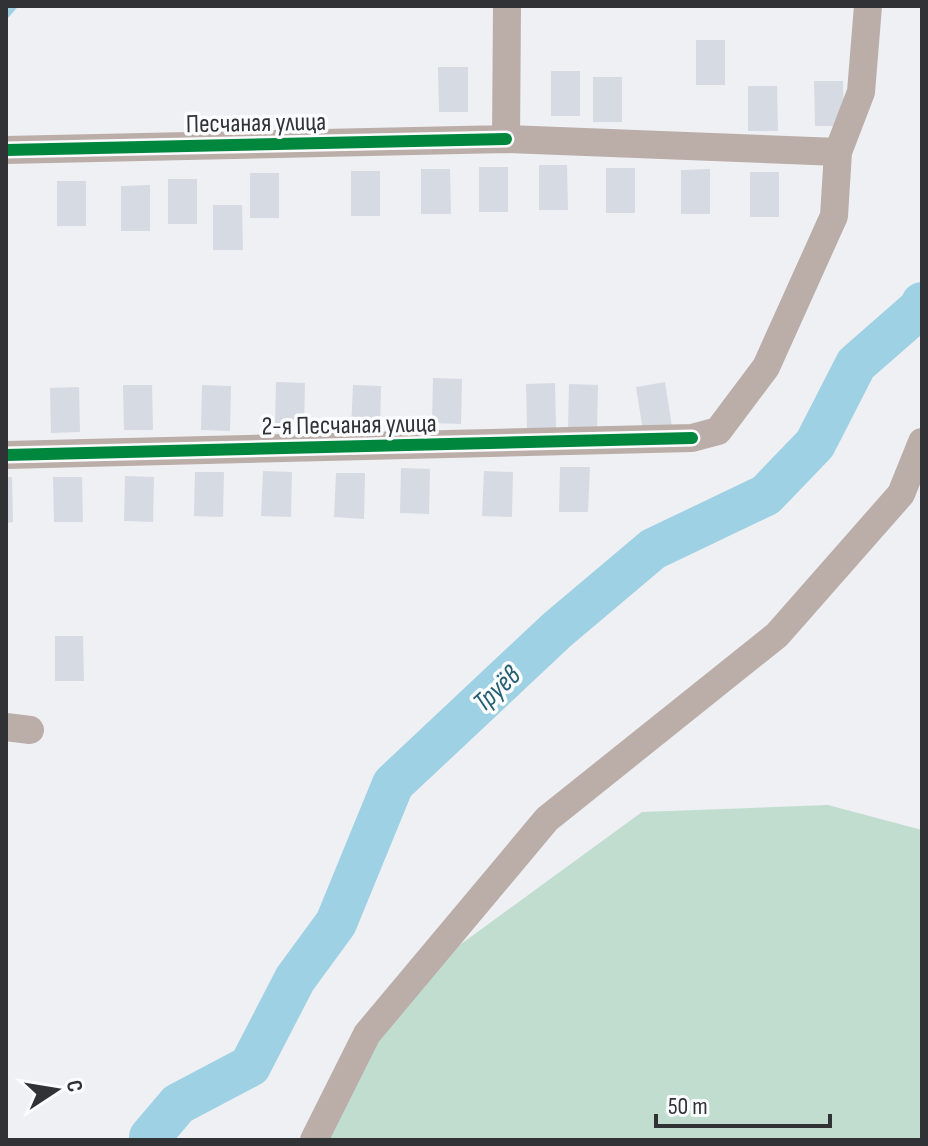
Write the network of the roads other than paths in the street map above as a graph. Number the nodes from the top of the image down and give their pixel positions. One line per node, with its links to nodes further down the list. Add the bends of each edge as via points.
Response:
1 (507, 6): 3 (street)
2 (868, 6): 5 (street, via 861,92)
3 (506, 139): 4 (street, Песчаная улица); 5 (street, Песчаная улица)
4 (6, 150)
5 (838, 152): 7 (street, 2-я Песчаная улица, via 834,216 766,367 718,431 692,438)
6 (922, 442): 8 (street, via 901,494 777,635 547,819 367,1034)
7 (6, 455)
8 (314, 1140)

